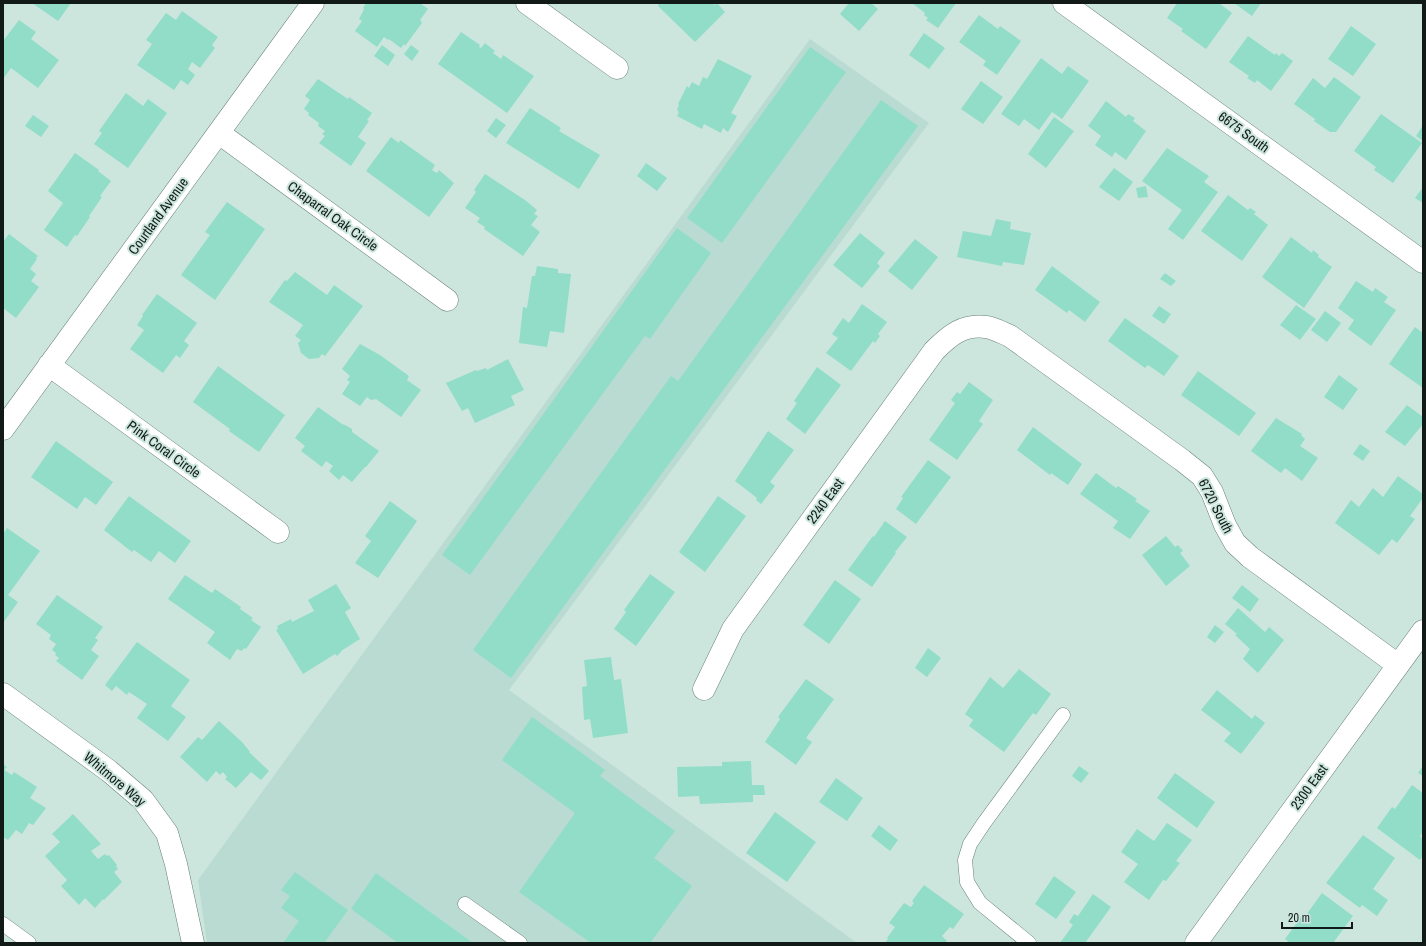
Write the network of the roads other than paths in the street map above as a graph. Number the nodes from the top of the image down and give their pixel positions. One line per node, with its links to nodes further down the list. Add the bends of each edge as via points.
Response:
1 (313, 3): 5 (street, Courtland Avenue)
2 (527, 3): 4 (street)
3 (1064, 3): 6 (street, 6675 South)
4 (616, 68)
5 (219, 133): 7 (street, Chaparral Oak Circle); 9 (street, Courtland Avenue)
6 (1423, 262)
7 (447, 300)
8 (965, 328): 13 (street, 6720 South, via 987,327 1010,336 1182,460 1202,476 1235,543 1250,558); 14 (street, 2240 East, via 948,337 934,351 732,629)
9 (49, 365): 10 (street, Courtland Avenue); 11 (street, Pink Coral Circle)
10 (3, 429)
11 (278, 532)
12 (1423, 631): 13 (street, 2300 East)
13 (1398, 665): 23 (street, 2300 East)
14 (704, 689)
15 (3, 694): 20 (street, Whitmore Way, via 110,771 143,800 167,833)
16 (1063, 715): 22 (lane, via 984,823 970,844 965,860 968,882 980,904)
17 (465, 904): 21 (lane)
18 (3, 924): 19 (lane)
19 (28, 943)
20 (193, 943)
21 (520, 943)
22 (1029, 943)
23 (1196, 943)

